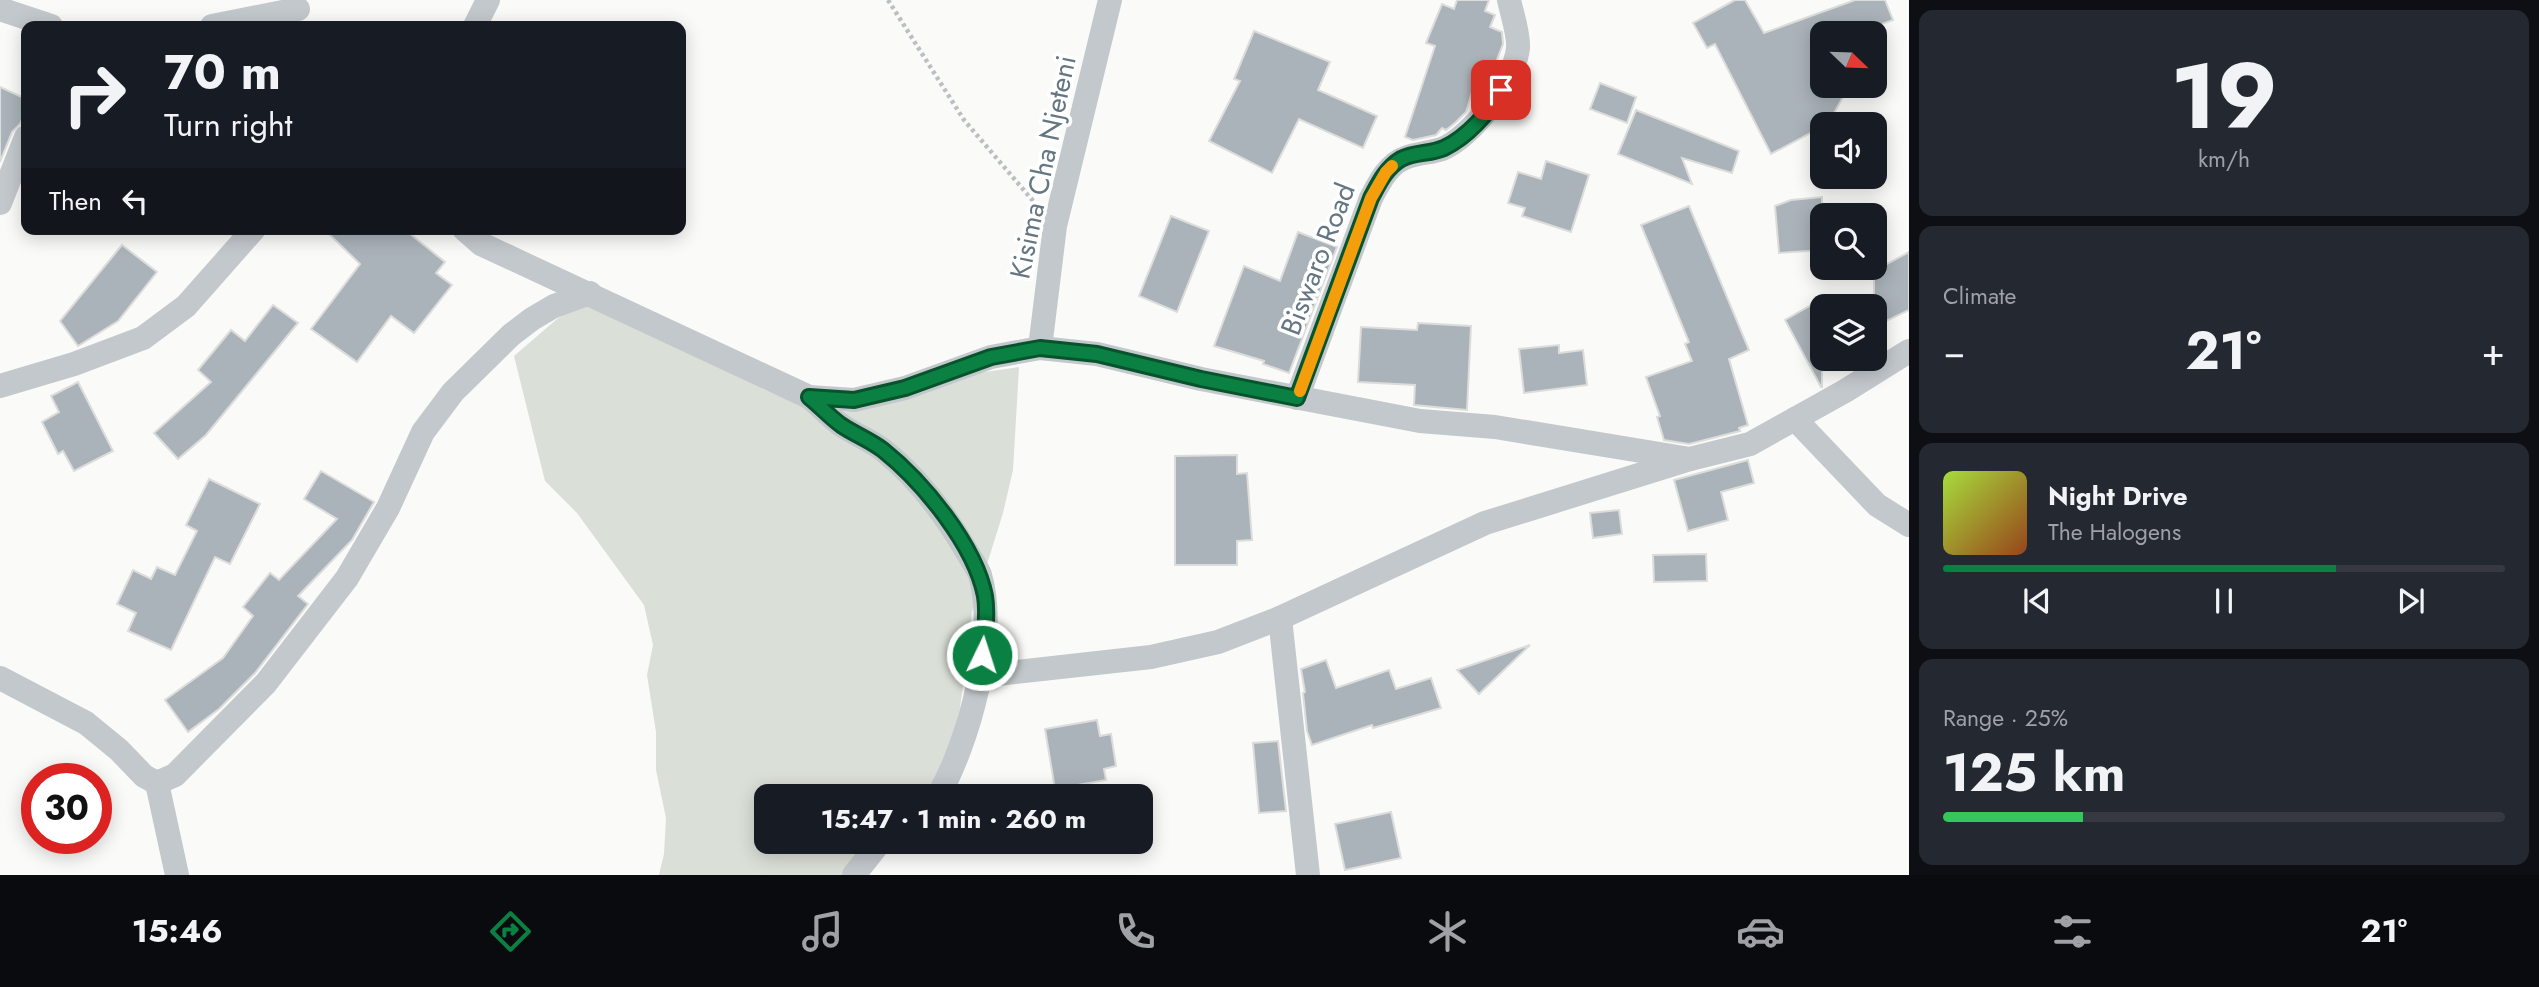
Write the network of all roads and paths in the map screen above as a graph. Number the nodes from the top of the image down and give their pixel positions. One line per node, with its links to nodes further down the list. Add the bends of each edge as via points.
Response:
1 (488, 0): 9 (street)
2 (888, 0): 12 (path, via 964,120)
3 (1110, 0): 12 (street, Kisima Cha Njeteni)
4 (1509, 0): 20 (street, Biswaro Road, via 1518,48 1494,104 1444,148 1403,158 1386,172 1371,198)
5 (0, 9): 7 (street)
6 (300, 12): 8 (street)
7 (36, 21)
8 (243, 21)
9 (478, 21)
10 (21, 150): 11 (street)
11 (0, 203)
12 (1055, 226): 16 (street, Kisima Cha Njeteni)
13 (249, 235): 18 (street, via 186,306 143,338)
14 (471, 235): 15 (street, via 481,244)
15 (590, 293): 19 (street); 27 (street, via 532,319 453,392 423,432 388,508 347,578 266,683 175,775)
16 (1040, 348): 19 (street, via 991,357 905,388 854,400); 20 (street, via 1097,354)
17 (1909, 351): 21 (street)
18 (0, 386)
19 (809, 397): 25 (street, via 842,426 881,449 917,482 951,525 979,572 985,600)
20 (1297, 398): 22 (street, via 1420,421 1495,427)
21 (1795, 419): 22 (street, via 1750,444); 23 (street, via 1877,505)
22 (1690, 459): 24 (street, via 1485,523)
23 (1909, 525)
24 (1280, 618): 25 (street, via 1218,642 1152,657); 32 (street)
25 (980, 676): 28 (street)
26 (0, 678): 27 (street, via 86,723)
27 (157, 783): 30 (street)
28 (945, 784)
29 (871, 854): 31 (street)
30 (177, 875)
31 (854, 875)
32 (1308, 875)

